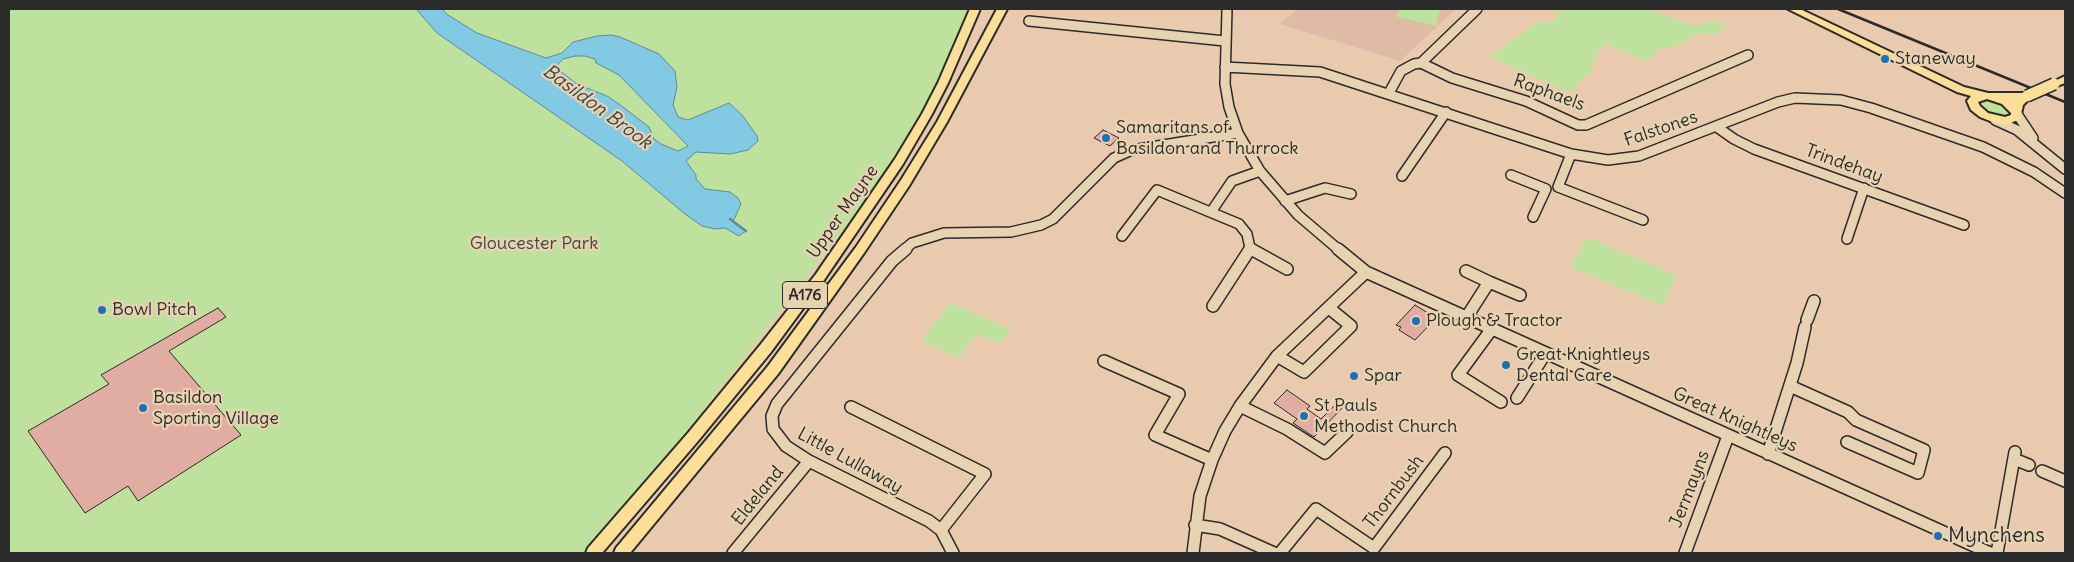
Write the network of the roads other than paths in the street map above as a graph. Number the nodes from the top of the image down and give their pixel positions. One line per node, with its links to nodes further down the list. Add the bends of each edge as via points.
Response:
1 (975, 9): 71 (main road, Upper Mayne / A176, via 944,83 927,114 825,269 748,370)
2 (1002, 9): 72 (main road, Upper Mayne / A176, via 942,122 865,243 744,407)
3 (1227, 9): 7 (street, Great Knightleys)
4 (1477, 9): 9 (street)
5 (1793, 9): 11 (main road)
6 (1029, 21): 7 (street)
7 (1225, 41): 10 (street, Great Knightleys)
8 (1748, 55): 9 (street, Raphaels, via 1586,125 1578,125 1526,101 1452,78)
9 (1421, 63): 13 (street, via 1401,72)
10 (1225, 67): 13 (street, Falstones, via 1320,72); 21 (street, Great Knightleys, via 1229,107)
11 (1923, 74): 14 (main road, via 1966,92); 17 (main road)
12 (2065, 80): 15 (main road, bridge)
13 (1389, 93): 16 (street, Falstones)
14 (1988, 96): 15 (main road); 17 (main road, via 1973,99 1972,104); 18 (main road, via 2006,102)
15 (2027, 96): 18 (main road, via 2020,102)
16 (1446, 112): 23 (street, Falstones); 27 (street)
17 (1979, 112): 19 (main road)
18 (2017, 113): 19 (main road, via 2011,120); 22 (street)
19 (1994, 120): 22 (street, via 2017,130)
20 (1716, 127): 23 (street, Falstones, via 1624,159 1608,160); 29 (street, Trindehay, via 1749,146); 31 (street, Falstones, via 1795,98 1841,100 1983,147 2034,172)
21 (1238, 133): 25 (street, Great Knightleys); 65 (street, Little Lullaway, via 1132,150 1114,158 1053,219 1041,225 1011,232 944,233 912,243 892,261 777,404 772,416 773,429 786,446)
22 (2043, 151): 24 (street)
23 (1572, 154): 28 (street)
24 (2065, 169)
25 (1260, 171): 33 (street, Great Knightleys); 34 (street, via 1232,181)
26 (1511, 174): 30 (street)
27 (1402, 176)
28 (1558, 187): 30 (street); 36 (street)
29 (1864, 188): 37 (street, Trindehay); 39 (street)
30 (1546, 189): 35 (street)
31 (2065, 193)
32 (1351, 194): 33 (street, via 1325,188)
33 (1285, 201): 43 (street, Great Knightleys, via 1314,230)
34 (1211, 212): 38 (street, via 1157,190); 40 (street, via 1239,224 1247,234)
35 (1532, 217)
36 (1643, 220)
37 (1964, 225)
38 (1122, 236)
39 (1847, 239)
40 (1250, 248): 41 (street); 47 (street)
41 (1287, 269)
42 (1466, 271): 44 (street)
43 (1366, 272): 48 (street); 49 (street, Great Knightleys)
44 (1489, 282): 45 (street); 49 (street)
45 (1520, 295)
46 (1814, 300): 54 (street)
47 (1212, 306)
48 (1329, 308): 52 (street); 52 (street, via 1351,326 1304,372)
49 (1466, 318): 50 (street, Great Knightleys)
50 (1491, 330): 51 (street, Great Knightleys); 56 (street, via 1458,375)
51 (1545, 354): 55 (street); 60 (street, Great Knightleys)
52 (1277, 356): 57 (street)
53 (1104, 362): 64 (street, via 1178,394 1155,435)
54 (1790, 386): 61 (street, via 1924,450 1918,473); 63 (street)
55 (1516, 398)
56 (1502, 402)
57 (1240, 406): 59 (street, via 1325,453); 64 (street)
58 (850, 407): 70 (street, via 985,474)
59 (1347, 432)
60 (1728, 436): 63 (street, Great Knightleys); 78 (street, Jermayns)
61 (1847, 442)
62 (1445, 453): 77 (street, Thornbush, via 1374,548 1316,509)
63 (1768, 454): 79 (street, Great Knightleys)
64 (1212, 460): 69 (street, via 1200,496)
65 (809, 461): 70 (street, Little Lullaway); 73 (street, Eldeland)
66 (2029, 466): 80 (street, via 2014,455)
67 (2042, 471): 68 (street)
68 (2065, 481)
69 (1195, 525): 75 (street); 76 (street, via 1220,529)
70 (941, 530): 74 (street)
71 (593, 553)
72 (621, 553)
73 (733, 553)
74 (952, 553)
75 (1192, 553)
76 (1274, 553)
77 (1280, 553)
78 (1685, 553)
79 (1990, 553)
80 (1997, 553)

